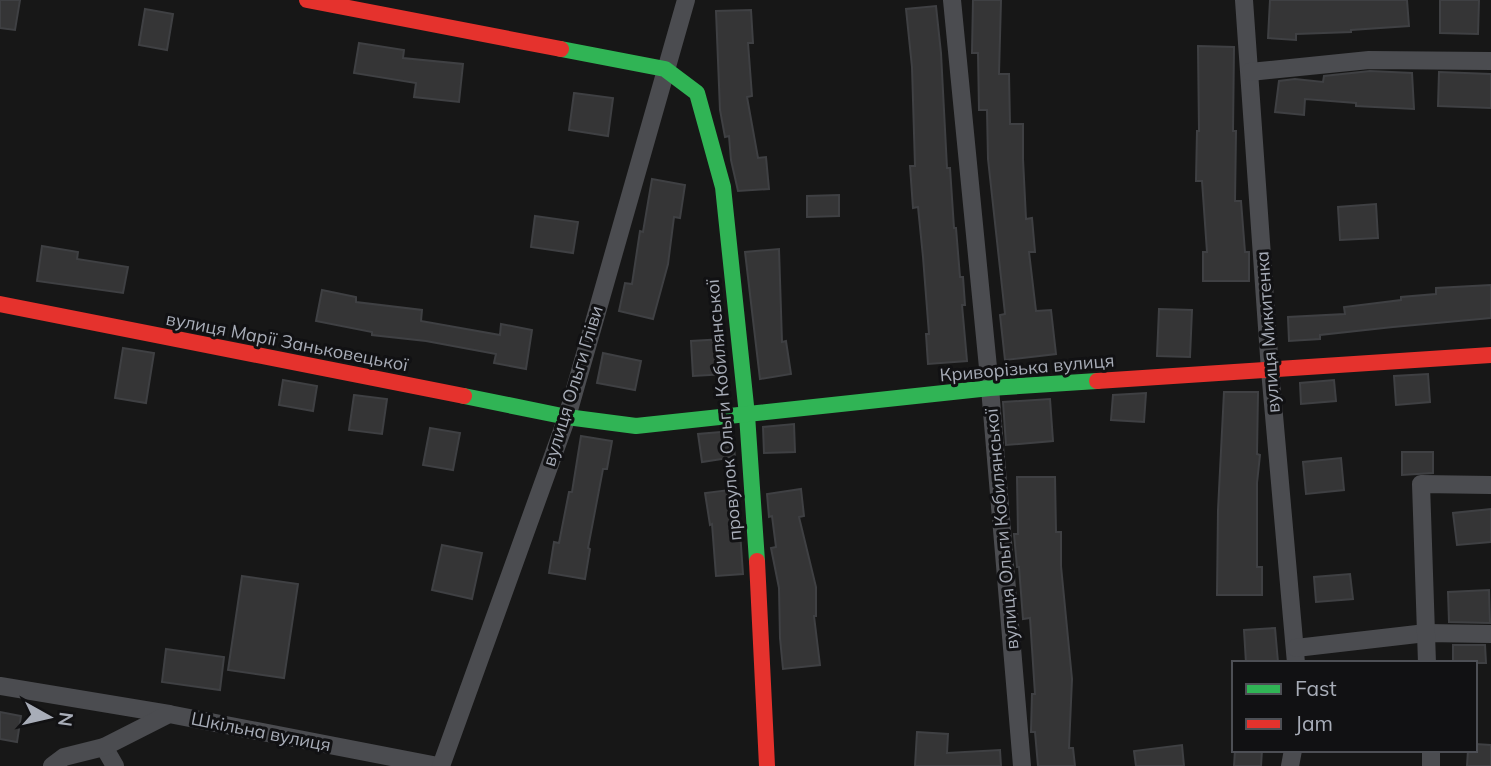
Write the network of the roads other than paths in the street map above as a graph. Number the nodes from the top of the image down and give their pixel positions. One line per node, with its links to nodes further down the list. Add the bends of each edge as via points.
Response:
1 (307, 0): 6 (street)
2 (686, 0): 6 (street, вулиця Ольги Гліви)
3 (952, 0): 11 (street, вулиця Ольги Кобилянської)
4 (1244, 0): 7 (street, вулиця Микитенка)
5 (1491, 61): 7 (street, via 1369,60)
6 (665, 69): 12 (street, провулок Ольги Кобилянської, via 697,93 723,187); 13 (street, вулиця Ольги Гліви)
7 (1250, 72): 10 (street, вулиця Микитенка)
8 (0, 304): 13 (street, вулиця Марії Заньковецької)
9 (1491, 355): 10 (street, Криворізька вулиця)
10 (1270, 370): 11 (street, Криворізька вулиця); 17 (street, вулиця Микитенка)
11 (990, 388): 12 (street, Криворізька вулиця); 26 (street, вулиця Ольги Кобилянської)
12 (747, 415): 13 (street, Криворізька вулиця, via 636,426); 25 (street, провулок Ольги Кобилянської)
13 (566, 417): 24 (street, вулиця Ольги Гліви)
14 (1491, 485): 15 (street, via 1421,484)
15 (1426, 633): 16 (street); 17 (street); 18 (street)
16 (1491, 634)
17 (1296, 656)
18 (1427, 661)
19 (0, 686): 20 (street)
20 (169, 714): 21 (street, Шкільна вулиця); 24 (street, Шкільна вулиця)
21 (104, 747): 22 (street, Шкільна вулиця, via 64,757); 23 (street)
22 (52, 766)
23 (115, 766)
24 (439, 766)
25 (767, 766)
26 (1022, 766)

